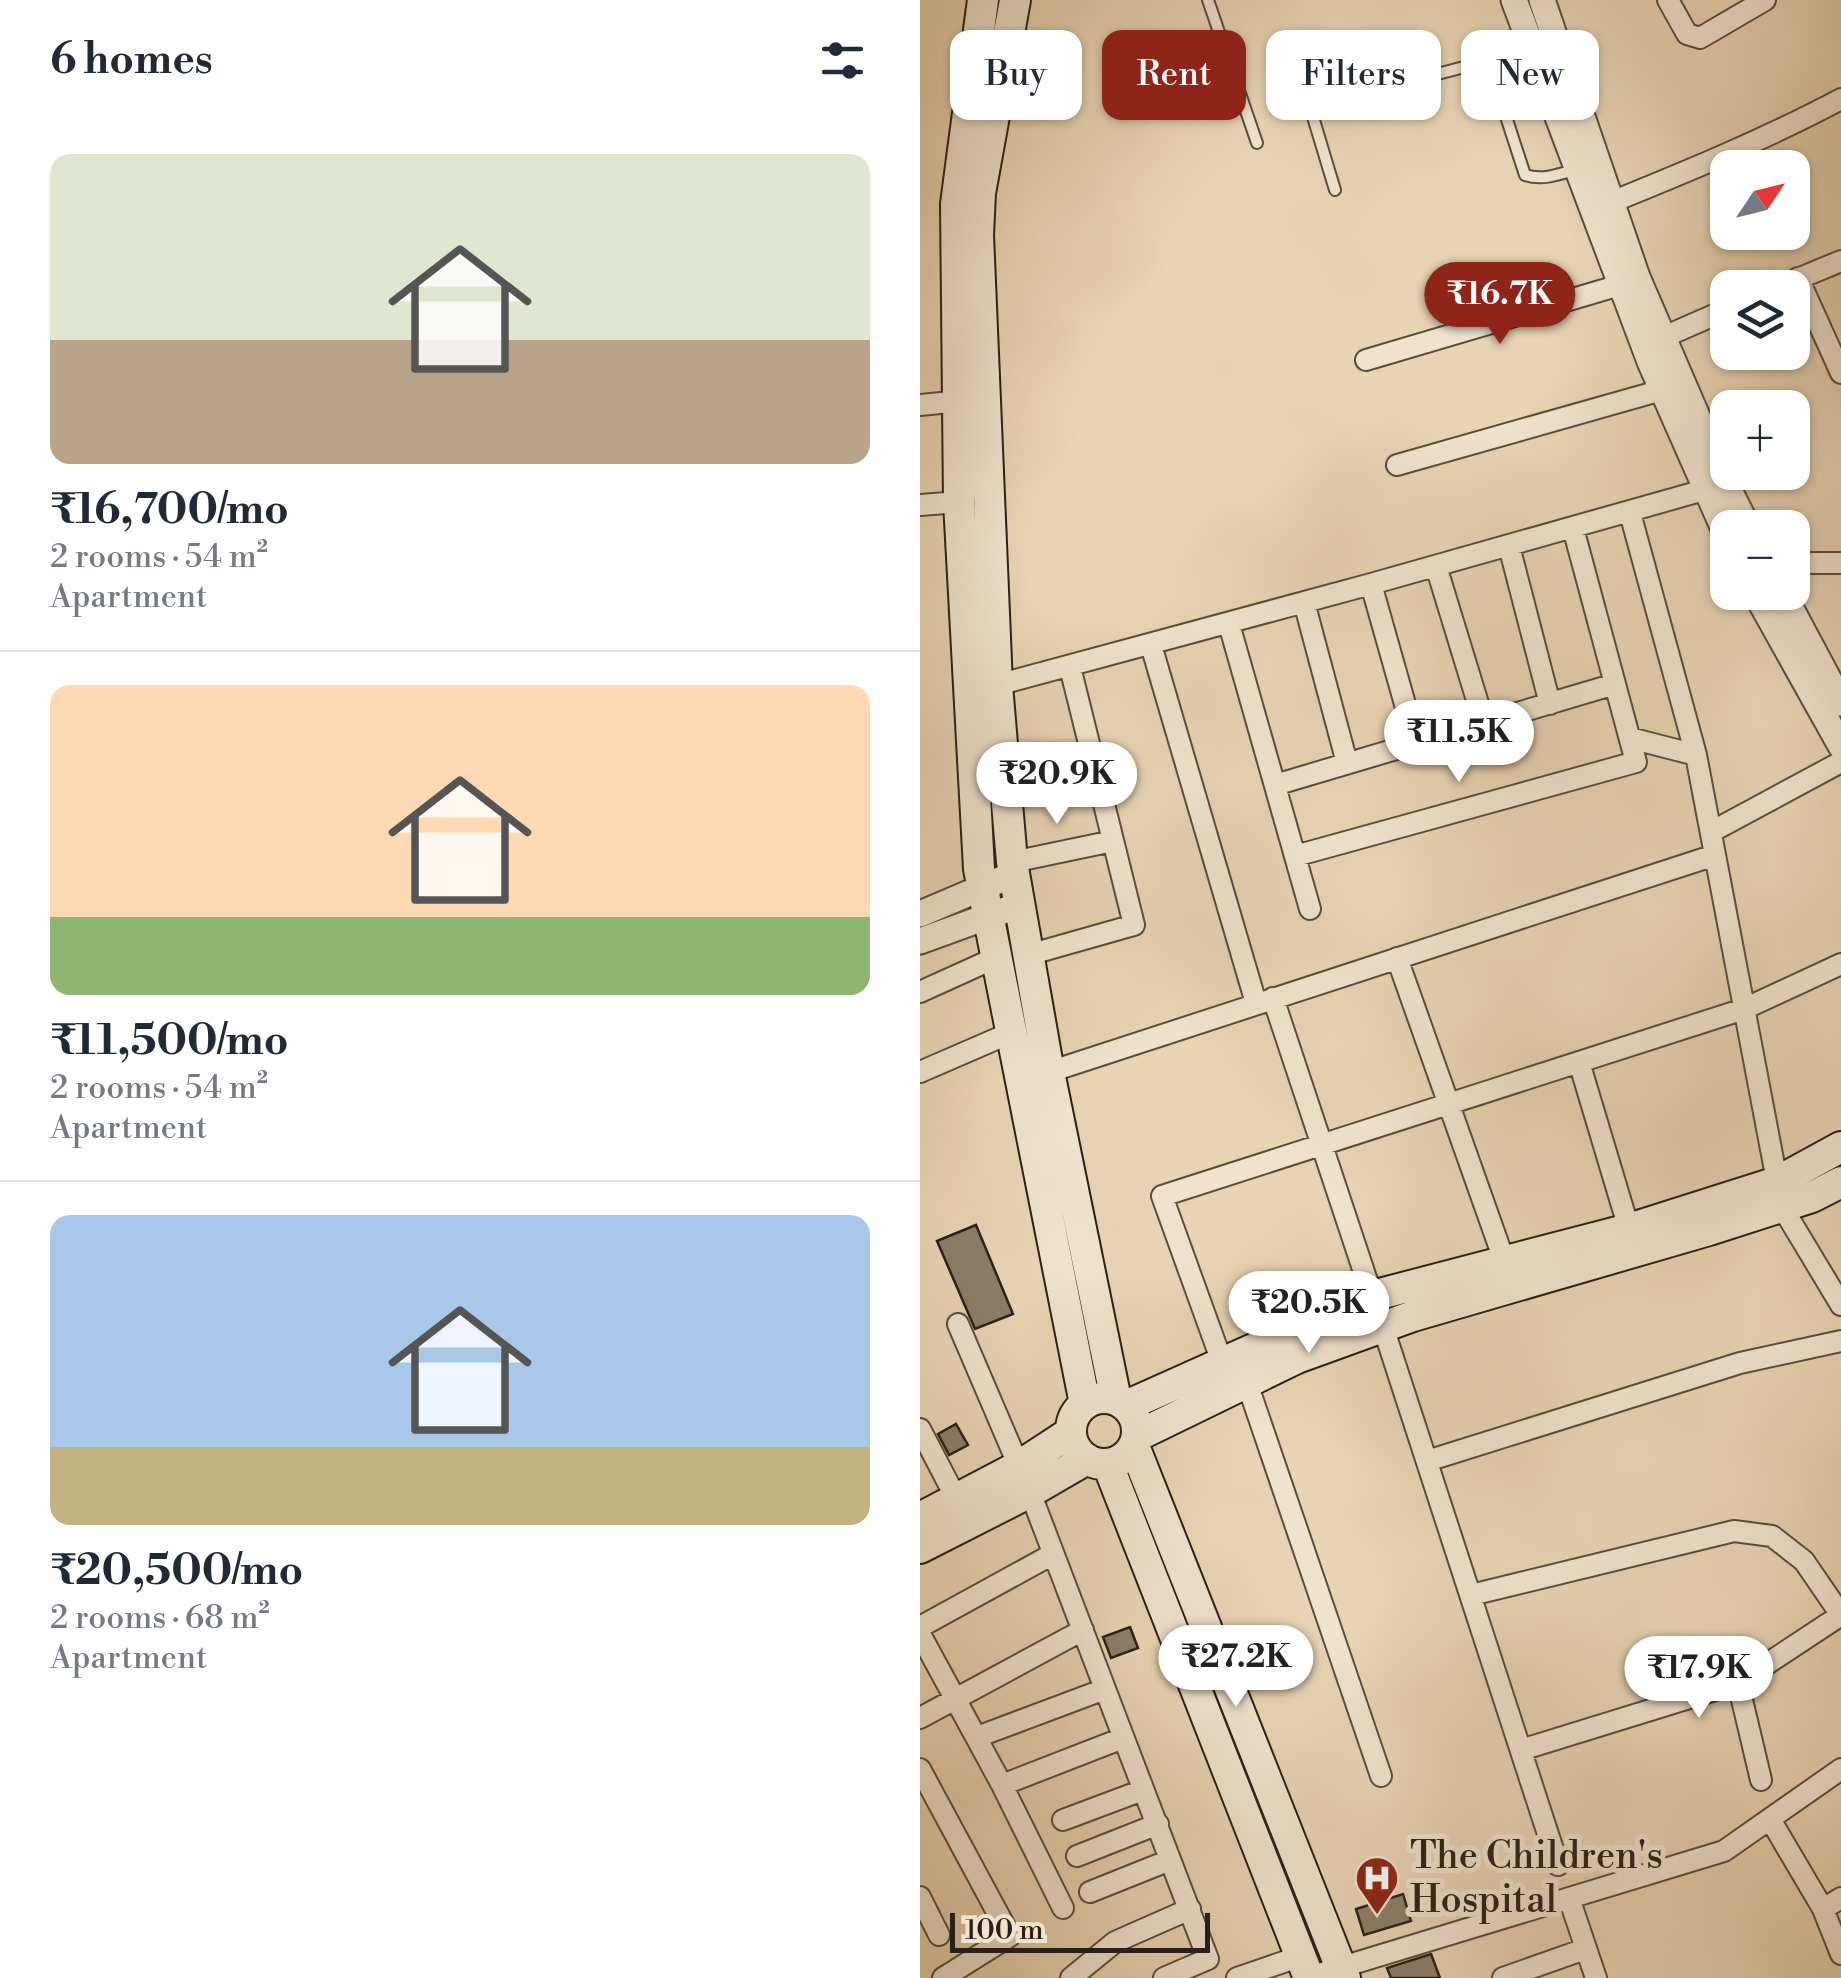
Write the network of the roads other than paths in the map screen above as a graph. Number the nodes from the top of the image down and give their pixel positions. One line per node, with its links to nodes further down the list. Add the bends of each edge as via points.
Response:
1 (983, 0): 26 (main road, via 956,204)
2 (1015, 0): 26 (main road, via 980,193)
3 (1208, 0): 13 (lane)
4 (1514, 0): 8 (street)
5 (1542, 0): 14 (street)
6 (1668, 0): 7 (street, via 1687,34 1700,38)
7 (1765, 0)
8 (1525, 30)
9 (1461, 68): 15 (lane, via 1310,107)
10 (1841, 99): 16 (street, via 1730,155)
11 (1507, 120): 14 (lane, via 1525,175 1554,176)
12 (1566, 120): 14 (street)
13 (1257, 143)
14 (1587, 164): 16 (street)
15 (1335, 190)
16 (1601, 207): 19 (street); 22 (street)
17 (1841, 260): 18 (street)
18 (1810, 273)
19 (1620, 285): 22 (street); 23 (street)
20 (1810, 304): 24 (street)
21 (1710, 317): 22 (street)
22 (1653, 342): 25 (street); 33 (street)
23 (1366, 360)
24 (1841, 372)
25 (1662, 390): 28 (street); 29 (street)
26 (972, 400): 27 (street); 30 (main road); 48 (main road)
27 (920, 405)
28 (1397, 465)
29 (1704, 490): 32 (street); 34 (street)
30 (959, 502): 31 (street); 66 (main road)
31 (920, 505)
32 (1714, 510)
33 (1739, 510)
34 (1630, 513): 35 (street); 55 (street)
35 (1573, 528): 36 (street); 47 (street)
36 (1509, 546): 39 (street); 50 (street)
37 (1810, 563): 38 (street)
38 (1841, 563)
39 (1436, 566): 40 (street); 51 (street)
40 (1371, 584): 41 (street); 53 (street)
41 (1304, 602): 44 (street); 58 (street)
42 (1765, 610): 54 (street)
43 (1792, 610): 49 (street)
44 (1229, 624): 45 (street); 60 (street)
45 (1151, 645): 46 (street); 76 (street)
46 (1070, 667): 48 (street); 56 (street)
47 (1615, 684): 50 (street); 52 (street)
48 (998, 685): 59 (main road)
49 (1841, 703)
50 (1550, 704): 51 (street)
51 (1484, 723): 53 (street)
52 (1630, 738): 55 (street); 64 (street, via 1636,762)
53 (1416, 743): 58 (street)
54 (1841, 746)
55 (1696, 754): 61 (street)
56 (1093, 760): 59 (street); 62 (street)
57 (1841, 762): 61 (street)
58 (1347, 763): 60 (street)
59 (1006, 782): 65 (main road)
60 (1275, 785): 64 (street)
61 (1711, 832): 63 (street)
62 (1113, 841): 65 (street); 71 (street, via 1134,925)
63 (1715, 855): 73 (street); 77 (street)
64 (1296, 856): 68 (street)
65 (1013, 868): 66 (street); 67 (main road)
66 (984, 901): 67 (street); 69 (street); 70 (street); 72 (main road)
67 (1019, 905): 71 (main road)
68 (1310, 909)
69 (920, 914)
70 (920, 941)
71 (1028, 955): 81 (main road)
72 (995, 958): 75 (street); 78 (main road)
73 (1397, 958): 76 (street); 82 (street)
74 (1841, 964): 77 (street)
75 (920, 992)
76 (1264, 1000): 81 (street); 83 (street)
77 (1744, 1010): 79 (street); 86 (street)
78 (1010, 1034): 80 (street); 97 (main road)
79 (1579, 1062): 82 (street); 87 (street)
80 (920, 1072)
81 (1049, 1072): 96 (main road)
82 (1448, 1104): 83 (street); 88 (street)
83 (1320, 1146): 89 (street); 94 (street, via 1162,1196)
84 (1841, 1147): 86 (main road)
85 (1841, 1182): 86 (main road)
86 (1780, 1194): 87 (main road); 90 (street); 92 (main road)
87 (1629, 1229): 88 (main road)
88 (1504, 1260): 89 (main road)
89 (1372, 1296): 94 (main road)
90 (1841, 1305)
91 (958, 1324): 103 (street)
92 (1384, 1327): 95 (main road); 101 (street)
93 (1841, 1341): 101 (street, via 1740,1363)
94 (1222, 1362): 96 (main road)
95 (1247, 1383): 100 (main road); 120 (street)
96 (1121, 1403): 97 (main road, via 1106,1398); 100 (main road, via 1137,1425)
97 (1085, 1404): 99 (main road)
98 (920, 1429): 104 (street)
99 (1071, 1432): 102 (main road, via 1073,1443); 103 (main road)
100 (1136, 1441): 102 (main road, via 1127,1455); 141 (main road)
101 (1427, 1461): 108 (street)
102 (1097, 1462): 103 (main road); 140 (main road)
103 (1024, 1479): 104 (main road); 106 (main road); 107 (street)
104 (956, 1498): 105 (main road)
105 (920, 1518)
106 (920, 1548)
107 (1053, 1554): 109 (street); 110 (street)
108 (1470, 1595): 111 (street, via 1734,1531 1772,1536 1804,1561 1841,1615); 117 (street)
109 (1082, 1630): 112 (street); 113 (street)
110 (920, 1631): 113 (street)
111 (1738, 1684): 117 (street); 121 (street)
112 (1105, 1689): 115 (street); 116 (street)
113 (954, 1700): 114 (street); 115 (street)
114 (920, 1718)
115 (977, 1737): 122 (street)
116 (1124, 1738): 122 (street); 123 (street)
117 (1521, 1750): 129 (street)
118 (920, 1769): 142 (street, via 1010,1936)
119 (1841, 1769): 124 (street)
120 (1381, 1776)
121 (1761, 1780)
122 (1002, 1784): 134 (street)
123 (1143, 1790): 125 (street); 126 (street)
124 (1770, 1819): 132 (street, via 1724,1851); 133 (street)
125 (1063, 1820)
126 (1158, 1824): 127 (street); 128 (street)
127 (1077, 1856)
128 (1170, 1860): 130 (street); 135 (street)
129 (1558, 1865)
130 (1090, 1892)
131 (920, 1897): 136 (street)
132 (1569, 1898): 137 (street); 141 (street)
133 (1832, 1904): 138 (street)
134 (1063, 1908)
135 (1190, 1909): 139 (street); 143 (street, via 1115,1942)
136 (939, 1936)
137 (1585, 1949): 147 (street); 148 (street)
138 (1841, 1954)
139 (1208, 1959): 144 (street); 145 (street)
140 (1306, 1970): 141 (street); 146 (street)
141 (1343, 1973)
142 (943, 1978)
143 (1071, 1978)
144 (1164, 1978)
145 (1229, 1978)
146 (1237, 1978)
147 (1502, 1978)
148 (1596, 1978)

